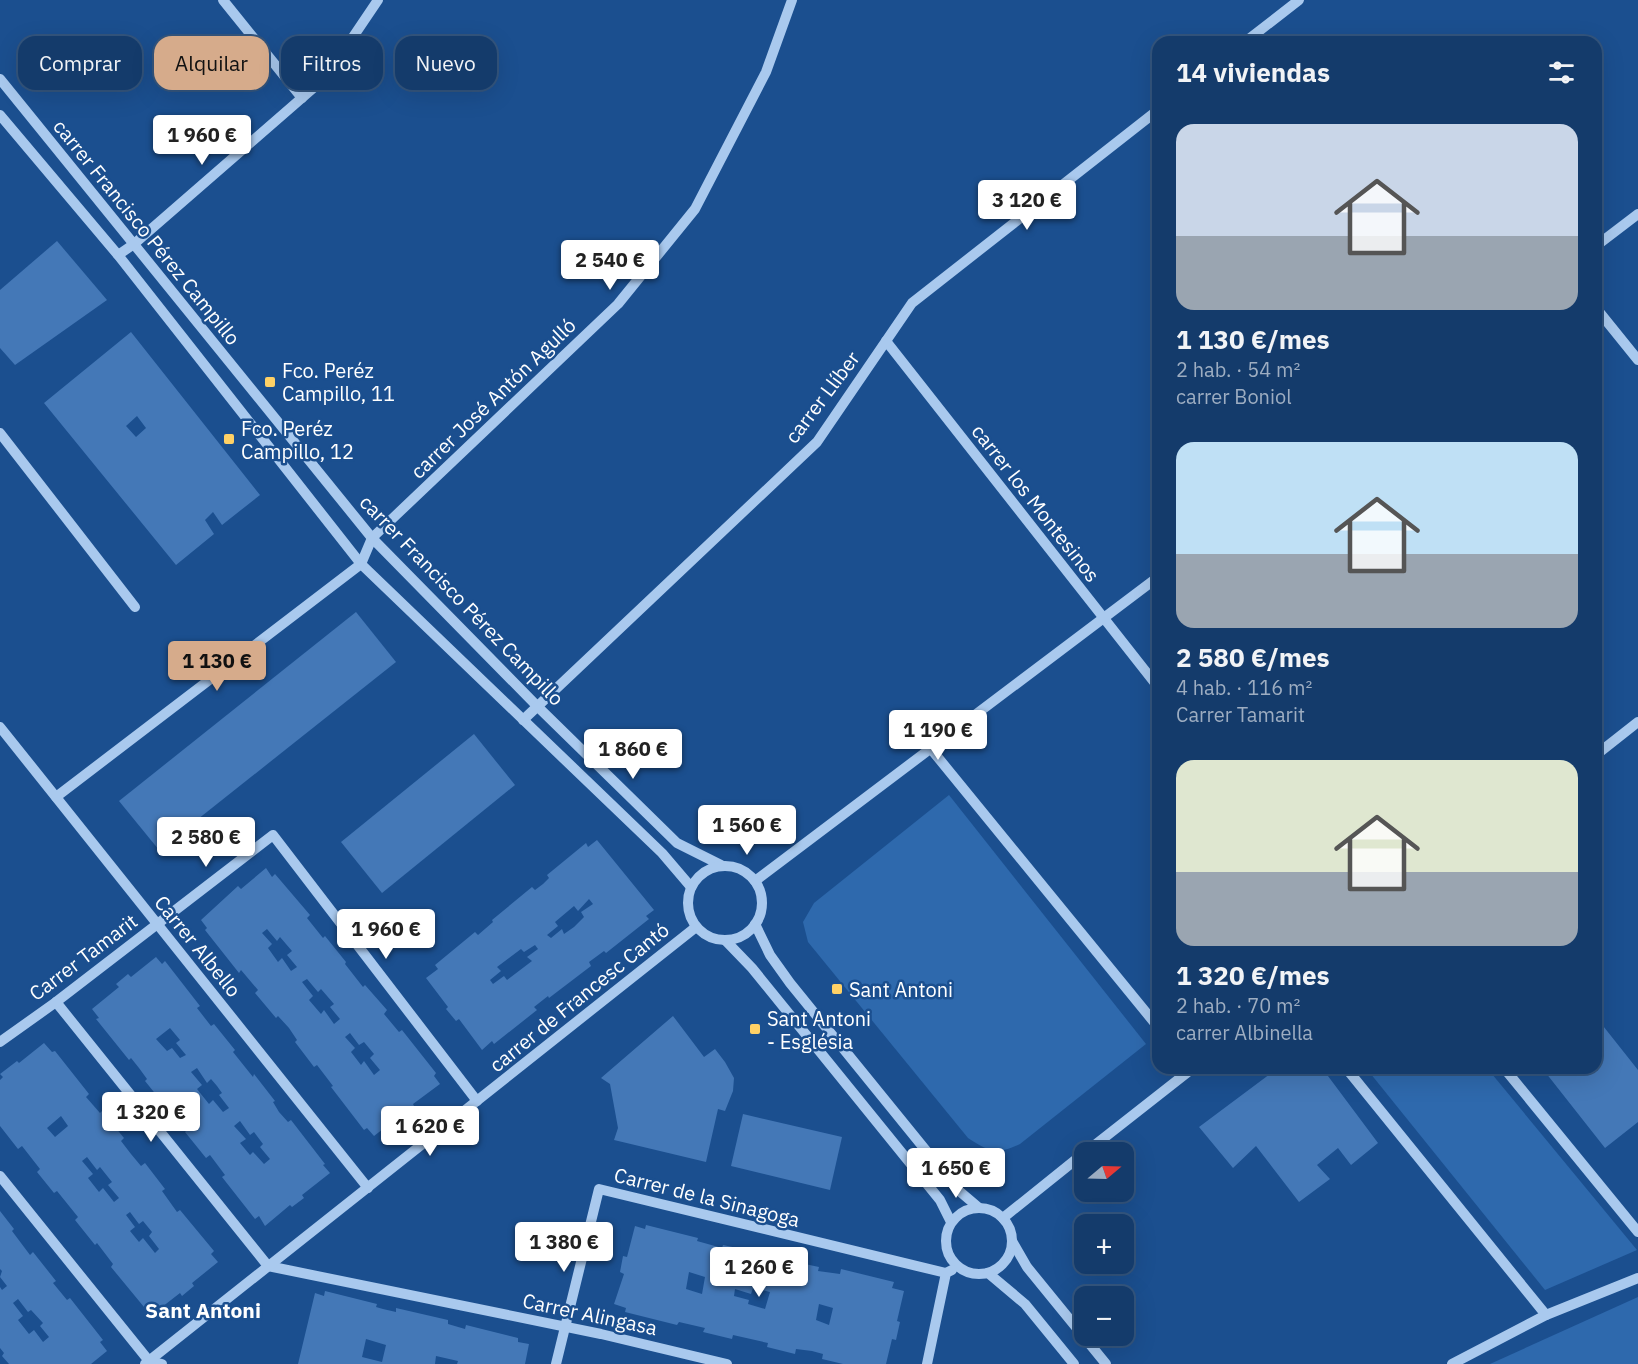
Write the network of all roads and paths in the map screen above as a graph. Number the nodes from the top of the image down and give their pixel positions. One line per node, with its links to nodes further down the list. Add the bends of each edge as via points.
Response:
1 (223, 0): 7 (street)
2 (378, 0): 7 (street, via 326,77)
3 (792, 0): 18 (street, carrer José Antón Agulló, via 766,72 695,209 618,304)
4 (1299, 0): 5 (street)
5 (1253, 36)
6 (0, 79): 12 (street, carrer Francisco Pérez Campillo)
7 (302, 98): 12 (street)
8 (0, 115): 13 (street, carrer Francisco Pérez Campillo)
9 (1152, 115): 15 (street, carrer Llíber, via 912,303)
10 (1638, 214): 11 (street)
11 (1602, 241)
12 (134, 244): 13 (street); 18 (street, carrer Francisco Pérez Campillo)
13 (118, 255): 19 (street, carrer Francisco Pérez Campillo)
14 (1602, 315): 16 (street)
15 (886, 341): 22 (street, carrer los Montesinos); 24 (street, carrer Llíber, via 817,442)
16 (1638, 360)
17 (2, 440): 21 (street)
18 (372, 538): 19 (street); 24 (street, carrer Francisco Pérez Campillo)
19 (361, 564): 25 (street, carrer Francisco Pérez Campillo); 30 (street)
20 (1152, 582): 22 (street)
21 (135, 608)
22 (1104, 618): 23 (street, carrer los Montesinos); 28 (street)
23 (1152, 679)
24 (537, 706): 25 (street, carrer Llíber); 31 (street, carrer Francisco Pérez Campillo, via 676,843)
25 (523, 720): 33 (street, carrer Francisco Pérez Campillo, via 662,853)
26 (1638, 722): 29 (street)
27 (0, 727): 30 (street, Carrer Albello)
28 (930, 749): 32 (street); 39 (street)
29 (1602, 750)
30 (56, 797): 34 (street, Carrer Albello)
31 (721, 865): 32 (street, via 741,869); 33 (street, via 707,869)
32 (755, 881): 35 (street, via 762,904)
33 (691, 887): 36 (street, via 688,904)
34 (157, 923): 38 (street, Carrer Tamarit); 44 (street, Carrer Tamarit, via 273,835); 48 (street, Carrer Albello)
35 (755, 924): 37 (street, via 743,934); 49 (street, via 785,977 958,1190)
36 (696, 927): 37 (street, via 707,936); 44 (street, carrer de Francesc Cantó)
37 (725, 940): 51 (street, via 940,1200)
38 (56, 1002): 40 (street, Carrer Tamarit); 54 (street)
39 (1152, 1020)
40 (0, 1042)
41 (1184, 1074): 45 (street)
42 (1351, 1074): 59 (street)
43 (1509, 1074): 52 (street)
44 (477, 1101): 48 (street, carrer de Francesc Cantó)
45 (1099, 1142)
46 (1074, 1162): 50 (street)
47 (0, 1176): 61 (street)
48 (368, 1188): 54 (street, carrer de Francesc Cantó)
49 (978, 1207): 50 (street); 51 (street, via 958,1214)
50 (1003, 1218): 53 (street)
51 (951, 1222): 55 (street, via 946,1245)
52 (1638, 1232)
53 (1012, 1241): 57 (street, via 1009,1255 1000,1267); 67 (street, via 1027,1267)
54 (268, 1266): 60 (street, Carrer Alingasa); 61 (street, carrer de Francesc Cantó)
55 (958, 1267): 56 (street); 57 (street, via 977,1274)
56 (946, 1273): 60 (street, Carrer de la Sinagoga, via 599,1190); 65 (street)
57 (988, 1273): 66 (street, via 1025,1304)
58 (1638, 1278): 59 (street)
59 (1546, 1315): 68 (street)
60 (565, 1326): 63 (street); 64 (street, Carrer Alingasa)
61 (147, 1362): 62 (street)
62 (162, 1364)
63 (556, 1364)
64 (727, 1364)
65 (927, 1364)
66 (1074, 1364)
67 (1106, 1364)
68 (1452, 1364)

